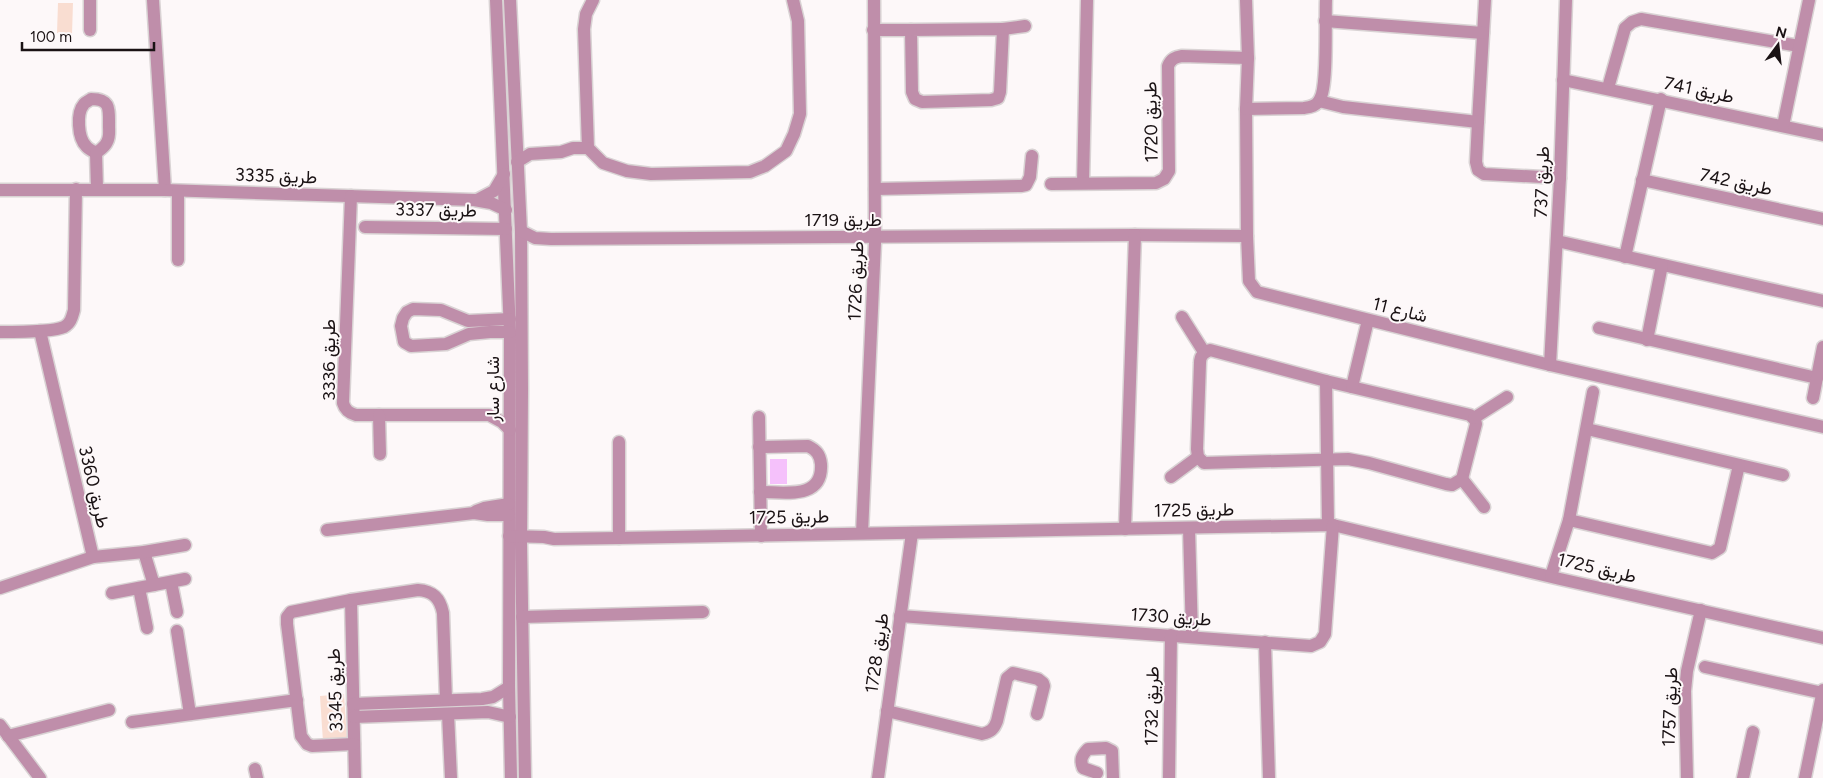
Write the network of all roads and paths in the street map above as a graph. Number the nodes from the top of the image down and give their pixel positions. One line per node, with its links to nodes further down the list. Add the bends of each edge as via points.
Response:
1 (90, 0): 17 (street)
2 (153, 0): 46 (street)
3 (496, 0): 37 (street, شارع سار)
4 (510, 0): 31 (street, شارع سار)
5 (593, 0): 33 (street, via 586,14 584,30)
6 (793, 0): 33 (street, via 798,21 800,114 792,141 783,155 750,172 651,174 609,166)
7 (874, 0): 18 (street, طريق 1726)
8 (1087, 0): 40 (street)
9 (1246, 0): 22 (street, شارع 11)
10 (1326, 0): 14 (street)
11 (1485, 0): 20 (street)
12 (1566, 0): 23 (street, طريق 737)
13 (1809, 0): 21 (street)
14 (1325, 21): 20 (street); 26 (street, via 1324,85)
15 (1025, 26): 16 (street)
16 (1004, 29): 19 (street); 19 (street, via 998,98 922,102 912,96)
17 (90, 30)
18 (873, 30): 19 (street); 43 (street, طريق 1726)
19 (911, 30)
20 (1483, 33): 28 (street)
21 (1799, 46): 24 (street, via 1641,19 1625,28); 29 (street)
22 (1248, 58): 27 (street, شارع 11); 40 (street, طريق 1720, via 1182,56 1171,60 1168,66 1169,171 1156,183)
23 (1563, 80): 24 (street, طريق 741); 38 (street, طريق 737)
24 (1608, 88): 25 (street, طريق 741)
25 (1661, 99): 29 (street, طريق 741); 39 (street)
26 (1319, 102): 27 (street, via 1304,108); 28 (street)
27 (1246, 109): 56 (street, شارع 11)
28 (1478, 122): 38 (street, via 1476,166 1480,173)
29 (1783, 126): 30 (street, طريق 741)
30 (1823, 135)
31 (517, 140): 32 (street, via 530,146); 36 (street, شارع سار)
32 (573, 148): 33 (street); 36 (street, via 530,154)
33 (588, 148)
34 (96, 153): 45 (street)
35 (1032, 156): 43 (street, via 1026,185)
36 (517, 162): 54 (street, شارع سار)
37 (504, 174): 49 (street, via 494,191); 50 (street, شارع سار)
38 (1560, 178): 59 (street, طريق 737)
39 (1642, 180): 51 (street, طريق 742); 61 (street)
40 (1084, 183): 41 (street, طريق 1720)
41 (1051, 184)
42 (76, 189): 44 (street, طريق 3335); 45 (street, طريق 3335); 69 (street, via 74,310 71,321 64,327)
43 (875, 189): 57 (street, طريق 1726)
44 (0, 190)
45 (97, 190): 46 (street, طريق 3335)
46 (165, 190): 47 (street, طريق 3335)
47 (178, 191): 48 (street, طريق 3335); 62 (street)
48 (350, 196): 49 (street, طريق 3335); 82 (street, طريق 3336, via 343,403 352,414)
49 (474, 200): 50 (street, طريق 3335, via 491,202)
50 (506, 210): 53 (street, شارع سار)
51 (1823, 219)
52 (365, 227): 53 (street, طريق 3337)
53 (506, 229): 67 (street, شارع سار)
54 (521, 232): 58 (street, طريق 1719, via 535,238); 60 (street, شارع سار)
55 (1135, 235): 56 (street, طريق 1719); 57 (street, طريق 1719); 104 (street)
56 (1247, 236): 66 (street, شارع 11, via 1249,281 1257,292)
57 (875, 238): 58 (street, طريق 1719); 106 (street, طريق 1726)
58 (551, 239): 60 (street, طريق 1719)
59 (1557, 241): 61 (street); 74 (street, طريق 737)
60 (521, 255): 110 (street, شارع سار)
61 (1625, 257): 63 (street)
62 (178, 260)
63 (1662, 265): 64 (street); 71 (street)
64 (1823, 301)
65 (1182, 317): 73 (street)
66 (1368, 320): 74 (street, شارع 11); 77 (street)
67 (510, 326): 67 (street, via 468,321 442,310 413,309 407,312 401,326 404,342 411,346 446,344 469,334); 81 (street, شارع سار)
68 (1600, 328): 71 (street)
69 (40, 331): 70 (street); 113 (street, طريق 3360)
70 (0, 332)
71 (1647, 340): 75 (street)
72 (1823, 348): 75 (street)
73 (1204, 352): 76 (street, via 1216,350); 92 (street, via 1200,357)
74 (1550, 365): 86 (street, شارع 11)
75 (1817, 378): 80 (street)
76 (1326, 381): 77 (street); 93 (street, طريق 1730)
77 (1352, 387): 85 (street, via 1465,413)
78 (1593, 392): 87 (street)
79 (1507, 397): 85 (street)
80 (1813, 398)
81 (510, 400): 83 (street); 88 (street, شارع سار)
82 (379, 414): 83 (street, طريق 3336); 91 (street)
83 (488, 415): 88 (street)
84 (759, 417): 90 (street)
85 (1474, 418): 97 (street, via 1475,430)
86 (1823, 427)
87 (1587, 429): 94 (street); 102 (street)
88 (510, 430): 100 (street, شارع سار)
89 (619, 442): 109 (street)
90 (759, 447): 98 (street); 98 (street, via 808,446 819,454 821,470 816,486 809,490)
91 (380, 454)
92 (1198, 457): 93 (street, via 1204,463); 96 (street)
93 (1327, 461): 97 (street, via 1359,460 1452,485); 101 (street, طريق 1730)
94 (1739, 465): 95 (street); 102 (street, via 1720,548 1716,552)
95 (1783, 475)
96 (1171, 477)
97 (1462, 479): 99 (street)
98 (760, 492): 108 (street)
99 (1484, 508)
100 (509, 509): 105 (street, via 488,515 474,513); 110 (street, شارع سار)
101 (1330, 524): 103 (street, طريق 1725); 114 (street, طريق 1725); 132 (street, طريق 1730, via 1325,634 1320,642 1311,646)
102 (1567, 526): 114 (street, via 1561,540)
103 (1189, 528): 104 (street, طريق 1725); 130 (street)
104 (1125, 529): 107 (street, طريق 1725)
105 (327, 530)
106 (862, 533): 107 (street, طريق 1725); 108 (street, طريق 1725)
107 (912, 533): 125 (street, طريق 1728)
108 (761, 536): 109 (street, طريق 1725)
109 (619, 538): 110 (street, طريق 1725, via 554,539 544,536)
110 (515, 540): 126 (street, شارع سار); 134 (street, شارع سار)
111 (185, 545): 112 (street)
112 (144, 552): 113 (street); 117 (street)
113 (93, 556): 118 (street, طريق 3360)
114 (1555, 577): 122 (street, طريق 1725)
115 (185, 579): 116 (street)
116 (171, 582): 117 (street); 123 (street)
117 (154, 585): 119 (street)
118 (0, 588)
119 (139, 588): 120 (street); 127 (street)
120 (112, 594)
121 (350, 600): 136 (street, via 297,610 287,617); 137 (street, via 418,590 435,596 443,612); 139 (street, طريق 3345)
122 (1701, 610): 131 (street, طريق 1725); 160 (street, طريق 1757, via 1685,691)
123 (177, 612)
124 (702, 612): 126 (street)
125 (900, 616): 129 (street, طريق 1730); 140 (street, طريق 1728)
126 (522, 617): 155 (street, شارع سار)
127 (147, 628)
128 (177, 630): 141 (street)
129 (1171, 635): 130 (street, طريق 1730); 158 (street, طريق 1732)
130 (1192, 636): 132 (street, طريق 1730)
131 (1823, 638)
132 (1265, 642): 159 (street)
133 (1705, 666): 135 (street)
134 (509, 687): 137 (street, via 486,699); 144 (street, شارع سار)
135 (1823, 691): 162 (street)
136 (297, 700): 141 (street); 149 (street, via 301,736 307,744)
137 (447, 700): 139 (street); 142 (street)
138 (109, 710): 148 (street)
139 (353, 710): 142 (street); 149 (street, طريق 3345)
140 (887, 711): 143 (street, via 982,734 989,732 995,728 1007,678 1013,673 1043,683); 156 (street, طريق 1728)
141 (190, 714): 145 (street)
142 (448, 714): 144 (street, via 492,712); 153 (street)
143 (1037, 714)
144 (510, 717): 154 (street, شارع سار)
145 (132, 722)
146 (0, 725): 148 (street)
147 (1753, 732): 161 (street)
148 (8, 736): 151 (street)
149 (354, 744): 152 (street, طريق 3345)
150 (1097, 773): 157 (street, via 1084,768 1083,755 1088,749 1106,748 1112,752)
151 (40, 778)
152 (355, 778)
153 (452, 778)
154 (511, 778)
155 (525, 778)
156 (878, 778)
157 (1113, 778)
158 (1169, 778)
159 (1269, 778)
160 (1687, 778)
161 (1743, 778)
162 (1804, 778)

